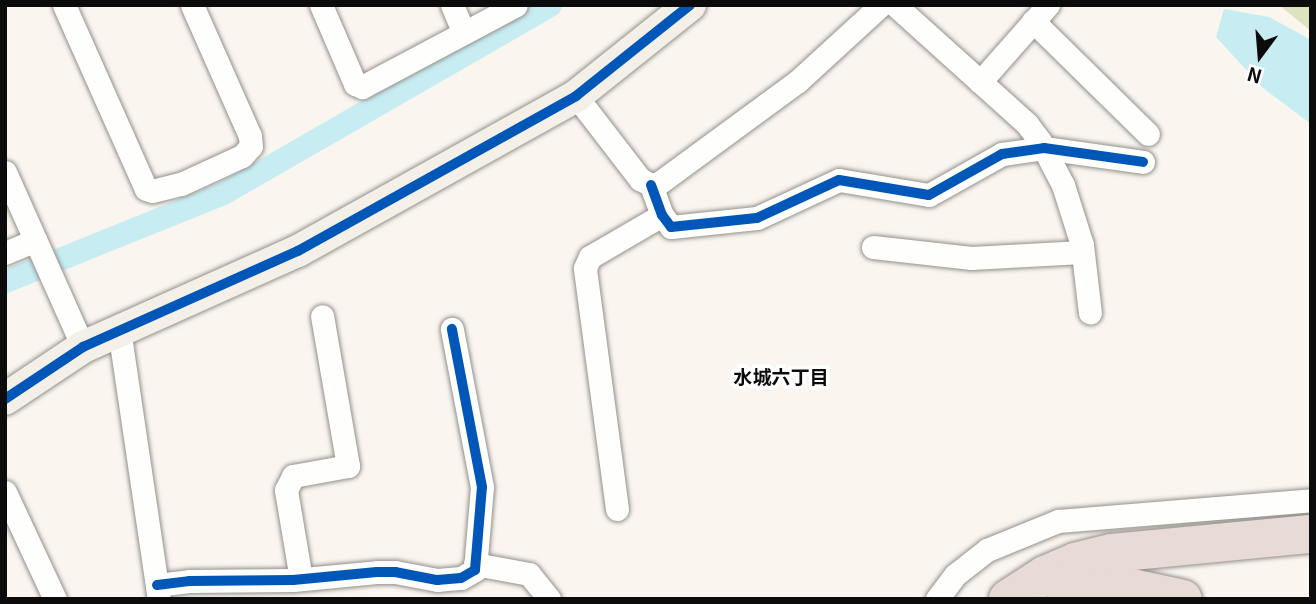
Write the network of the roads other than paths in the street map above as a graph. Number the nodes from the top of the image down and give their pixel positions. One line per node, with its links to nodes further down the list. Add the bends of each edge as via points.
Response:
1 (64, 5): 2 (street, via 146,189 152,191 181,184 242,156 251,146)
2 (192, 5)
3 (321, 5): 10 (street, via 355,84 362,87)
4 (452, 5): 10 (street)
5 (516, 5): 10 (street)
6 (690, 5): 12 (street)
7 (881, 5): 17 (street, via 798,81 659,183)
8 (895, 5): 11 (street)
9 (1041, 13): 11 (street); 13 (street)
10 (464, 33)
11 (980, 82): 14 (street, via 1027,124)
12 (576, 96): 17 (street, via 640,179); 25 (street, via 298,251)
13 (1148, 134)
14 (1044, 148): 15 (street); 18 (street, via 1002,154 929,195 839,180 757,218 671,227); 21 (street, via 1063,185)
15 (1143, 162)
16 (5, 172): 19 (street)
17 (651, 184): 18 (street)
18 (662, 215): 31 (street, via 590,257 586,268)
19 (35, 240): 22 (street); 27 (street)
20 (873, 247): 21 (street, via 971,258)
21 (1082, 252): 23 (street)
22 (5, 253)
23 (1090, 313)
24 (322, 316): 34 (street, via 348,466 293,476 286,490)
25 (119, 329): 27 (street); 35 (street)
26 (452, 329): 33 (street, via 482,487)
27 (83, 347): 28 (street)
28 (5, 398)
29 (5, 492): 36 (street)
30 (1311, 500): 38 (street, via 1058,521 987,550 955,575)
31 (618, 509)
32 (1311, 534): 39 (highway, via 1112,553 1045,575)
33 (475, 564): 34 (street, via 475,570 461,578 437,580 377,572); 37 (street, via 530,575)
34 (301, 579): 35 (street, via 189,581)
35 (158, 592)
36 (55, 599)
37 (549, 599)
38 (937, 599)
39 (1008, 599)
40 (1066, 599): 41 (highway, via 1099,589 1128,587)
41 (1183, 599)

